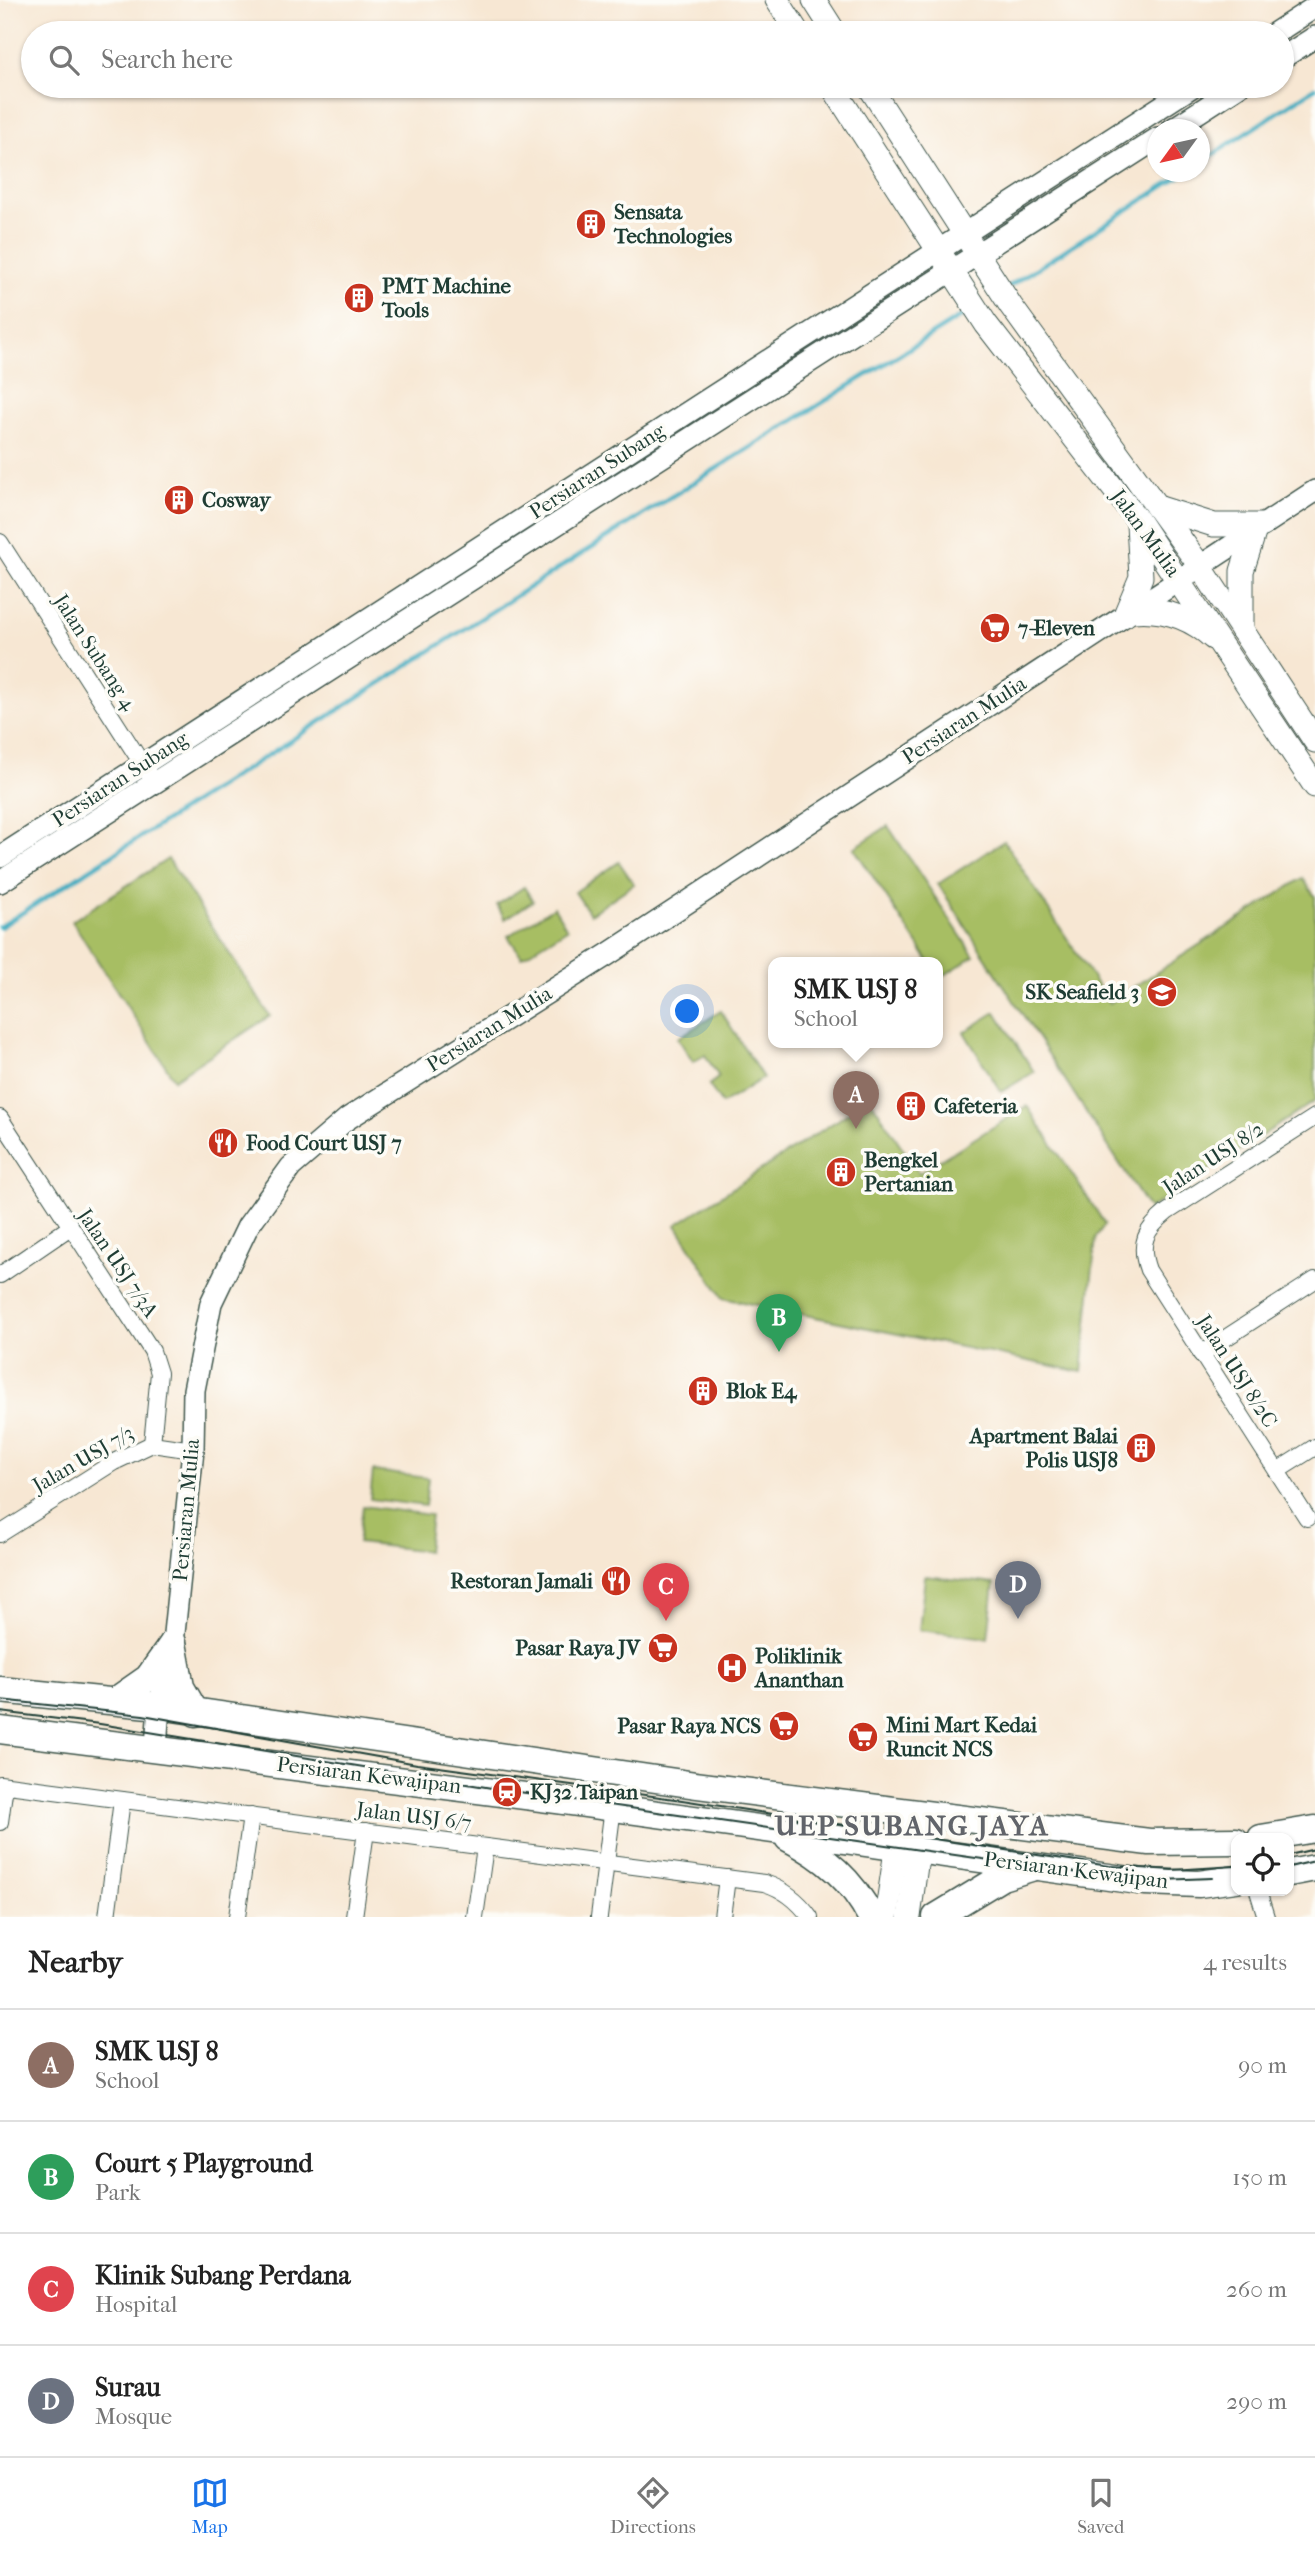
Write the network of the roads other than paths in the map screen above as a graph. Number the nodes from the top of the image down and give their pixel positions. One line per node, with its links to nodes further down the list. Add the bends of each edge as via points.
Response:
1 (777, 0): 4 (main road)
2 (814, 0): 5 (main road)
3 (1315, 7): 6 (street)
4 (790, 21)
5 (827, 21)
6 (1293, 21)
7 (1315, 37): 8 (street)
8 (1294, 50)
9 (840, 98): 16 (main road, Jalan Mulia)
10 (877, 98): 15 (main road)
11 (1174, 98): 15 (street, Persiaran Subang)
12 (1220, 98): 13 (street)
13 (1188, 119)
14 (1147, 145): 17 (street, Persiaran Subang)
15 (964, 233): 16 (street, Persiaran Subang); 17 (main road)
16 (938, 251): 18 (main road, Jalan Mulia); 30 (street, Persiaran Subang)
17 (983, 263): 18 (street, Persiaran Subang); 20 (main road)
18 (957, 280): 21 (main road, Jalan Mulia); 31 (street, Persiaran Subang)
19 (1315, 491): 22 (street, Persiaran Mulia)
20 (1157, 507): 22 (main road, via 1214,526); 24 (main road)
21 (1137, 519): 25 (main road, Jalan Mulia); 26 (main road, via 1141,577)
22 (1259, 528): 24 (street, Persiaran Mulia); 27 (main road, via 1242,571)
23 (0, 542): 30 (street, Jalan Subang 4)
24 (1200, 566): 25 (street, Persiaran Mulia); 27 (main road)
25 (1180, 580): 26 (street, Persiaran Mulia); 28 (main road, Jalan Mulia)
26 (1128, 613): 28 (main road, via 1150,609 1178,615); 44 (street, Persiaran Mulia, via 316,1142 270,1193 248,1226 211,1303 194,1390)
27 (1242, 630): 29 (main road)
28 (1226, 649): 32 (main road, Jalan Mulia)
29 (1315, 741)
30 (142, 764): 31 (street, Jalan Subang 4); 33 (street, Persiaran Subang)
31 (155, 784): 34 (street, Persiaran Subang)
32 (1315, 786)
33 (0, 856)
34 (0, 882)
35 (1315, 1117): 38 (street, Jalan USJ 8/2, via 1167,1212 1147,1230)
36 (0, 1118): 37 (street, Jalan USJ 7/3A)
37 (69, 1228): 39 (street); 42 (street, Jalan USJ 7/3A, via 152,1351 159,1373)
38 (1143, 1242): 41 (street, Jalan USJ 8/2C, via 1148,1270)
39 (0, 1275)
40 (1315, 1280): 41 (street)
41 (1202, 1354): 45 (street, Jalan USJ 8/2C)
42 (152, 1444): 44 (street, Jalan USJ 7/3); 47 (street, Jalan USJ 7/3, via 114,1462)
43 (1315, 1447): 45 (street)
44 (193, 1450): 48 (street, Persiaran Mulia)
45 (1277, 1471): 46 (street, Jalan USJ 8/2C)
46 (1307, 1518)
47 (0, 1534)
48 (173, 1643): 50 (main road, via 148,1678); 51 (street, Persiaran Mulia); 52 (main road, via 181,1687)
49 (0, 1690): 50 (main road, Persiaran Kewajipan)
50 (115, 1701): 51 (main road, Persiaran Kewajipan)
51 (159, 1706): 52 (main road, Persiaran Kewajipan); 54 (street, Persiaran Mulia)
52 (195, 1713): 58 (main road, Persiaran Kewajipan)
53 (0, 1730): 54 (main road, Persiaran Kewajipan)
54 (156, 1748): 57 (main road, Persiaran Kewajipan)
55 (3, 1784): 56 (street, Jalan USJ 6/7); 60 (street)
56 (122, 1800): 59 (street, Jalan USJ 6/7); 75 (street)
57 (613, 1807): 63 (main road, Persiaran Kewajipan); 68 (street)
58 (912, 1812): 65 (main road, Persiaran Kewajipan, via 1149,1842); 67 (main road)
59 (251, 1816): 62 (street, Jalan USJ 6/7); 76 (street)
60 (0, 1822)
61 (1315, 1829): 64 (main road)
62 (366, 1831): 66 (street, Jalan USJ 6/7); 77 (street)
63 (777, 1832): 67 (main road, Persiaran Kewajipan); 82 (main road, via 828,1862 848,1880)
64 (1291, 1833)
65 (1231, 1841)
66 (485, 1847): 68 (street, Jalan USJ 6/7); 78 (street)
67 (907, 1847): 69 (main road, Persiaran Kewajipan); 83 (main road); 84 (main road)
68 (606, 1862): 72 (street, Jalan USJ 6/7); 79 (street)
69 (1040, 1866): 73 (main road, Persiaran Kewajipan, via 1145,1882); 85 (main road, via 1002,1877)
70 (1315, 1868): 71 (main road)
71 (1294, 1872)
72 (727, 1878): 80 (street); 81 (street, Jalan USJ 6/7, via 780,1888)
73 (1231, 1880)
74 (1260, 1896): 86 (street)
75 (107, 1917)
76 (237, 1917)
77 (354, 1917)
78 (475, 1917)
79 (599, 1917)
80 (722, 1917)
81 (810, 1917)
82 (871, 1917)
83 (886, 1917)
84 (909, 1917)
85 (936, 1917)
86 (1266, 1917)

